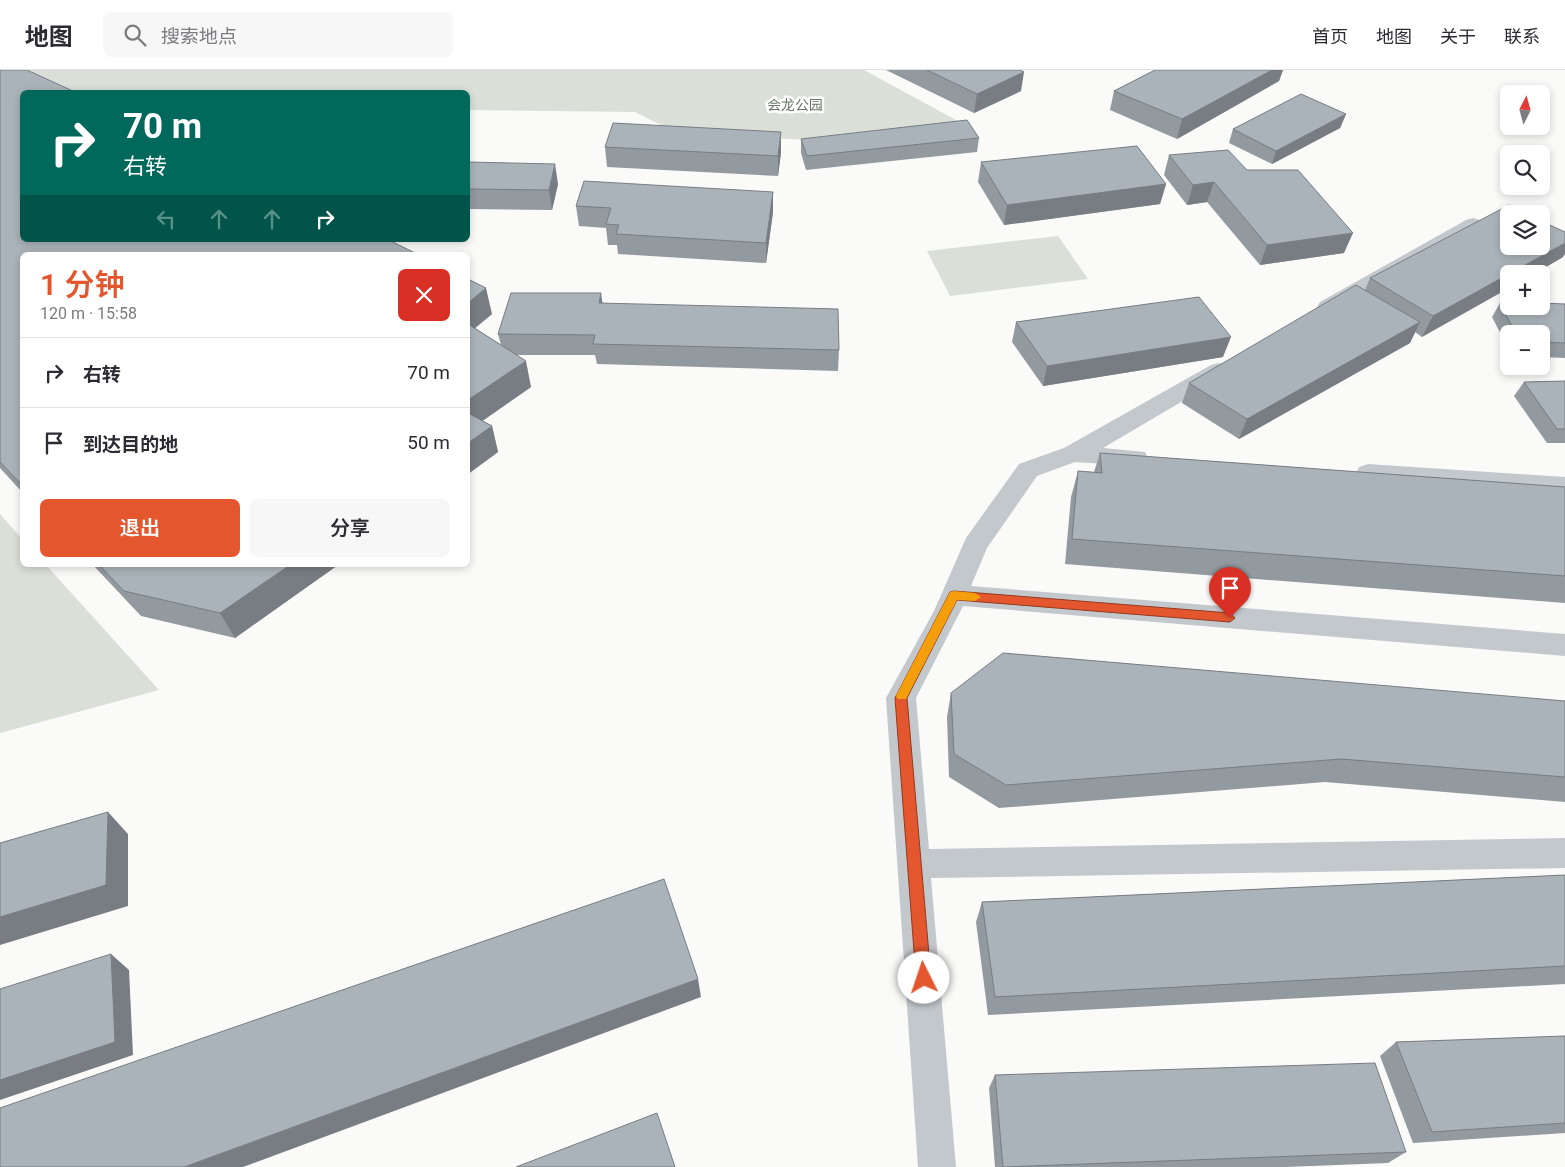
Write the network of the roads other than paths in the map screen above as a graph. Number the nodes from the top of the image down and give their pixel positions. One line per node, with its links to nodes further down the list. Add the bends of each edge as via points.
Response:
1 (1473, 224): 2 (street)
2 (1311, 317)
3 (1234, 361): 4 (street)
4 (1073, 454): 5 (street); 8 (street, via 1028,470 975,546)
5 (1161, 459)
6 (1338, 471): 7 (street)
7 (1565, 486)
8 (954, 595): 9 (street); 11 (street, via 901,698)
9 (1565, 645)
10 (1565, 853): 11 (street)
11 (915, 864): 12 (street)
12 (937, 1167)

